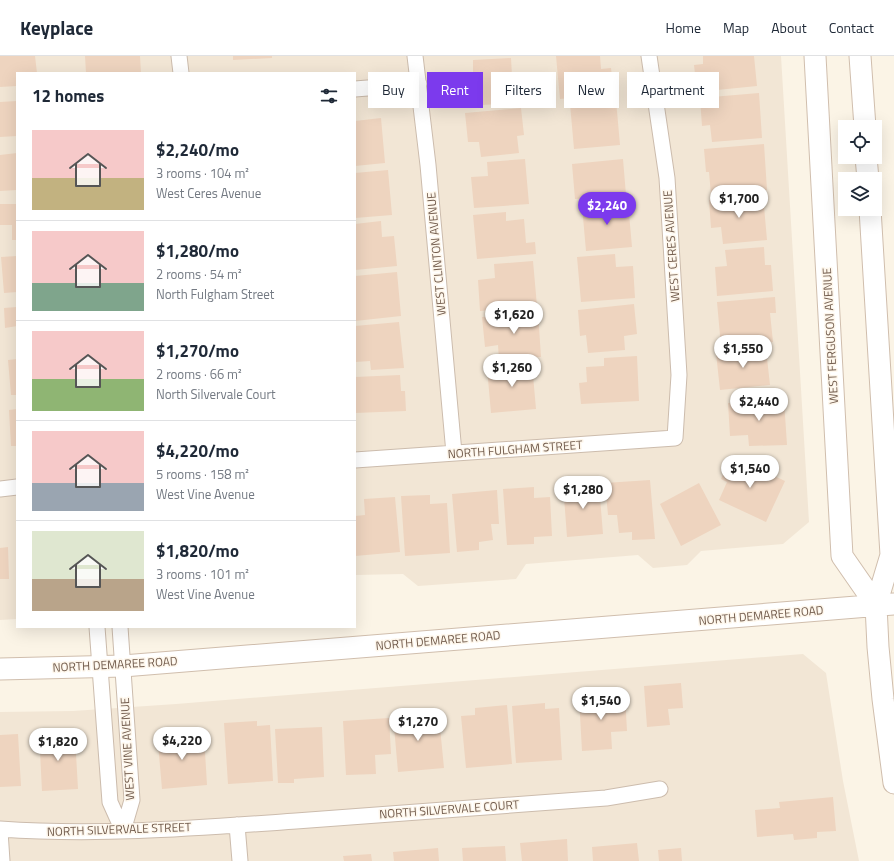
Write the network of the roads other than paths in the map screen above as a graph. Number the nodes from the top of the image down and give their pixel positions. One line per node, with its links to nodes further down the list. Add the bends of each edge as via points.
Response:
1 (179, 56): 6 (street)
2 (415, 56): 7 (street, WEST CLINTON AVENUE)
3 (649, 56): 13 (street, WEST CERES AVENUE, via 667,178 679,375)
4 (815, 56): 18 (street, WEST FERGUSON AVENUE, via 842,556)
5 (860, 56): 11 (street)
6 (182, 72)
7 (417, 72)
8 (419, 84): 14 (street, WEST CLINTON AVENUE)
9 (368, 88): 10 (street)
10 (356, 89)
11 (865, 120)
12 (870, 216): 18 (street, via 891,555)
13 (675, 438): 14 (street, NORTH FULGHAM STREET)
14 (454, 453): 15 (street, NORTH FULGHAM STREET)
15 (356, 460)
16 (16, 487): 17 (street)
17 (0, 489)
18 (885, 605): 21 (street, NORTH DEMAREE ROAD); 24 (street, via 878,647)
19 (97, 628): 22 (street, WEST VINE AVENUE)
20 (120, 628): 21 (street, WEST VINE AVENUE)
21 (123, 666): 22 (street, NORTH DEMAREE ROAD); 28 (street, WEST VINE AVENUE, via 132,800)
22 (100, 667): 23 (street, NORTH DEMAREE ROAD); 28 (street, WEST VINE AVENUE, via 110,802)
23 (0, 669)
24 (894, 783)
25 (660, 789): 26 (street, NORTH SILVERVALE COURT, via 606,798)
26 (237, 825): 28 (street, NORTH SILVERVALE STREET); 30 (street)
27 (0, 830): 28 (street, NORTH SILVERVALE STREET); 29 (street)
28 (123, 831)
29 (2, 861)
30 (240, 861)

